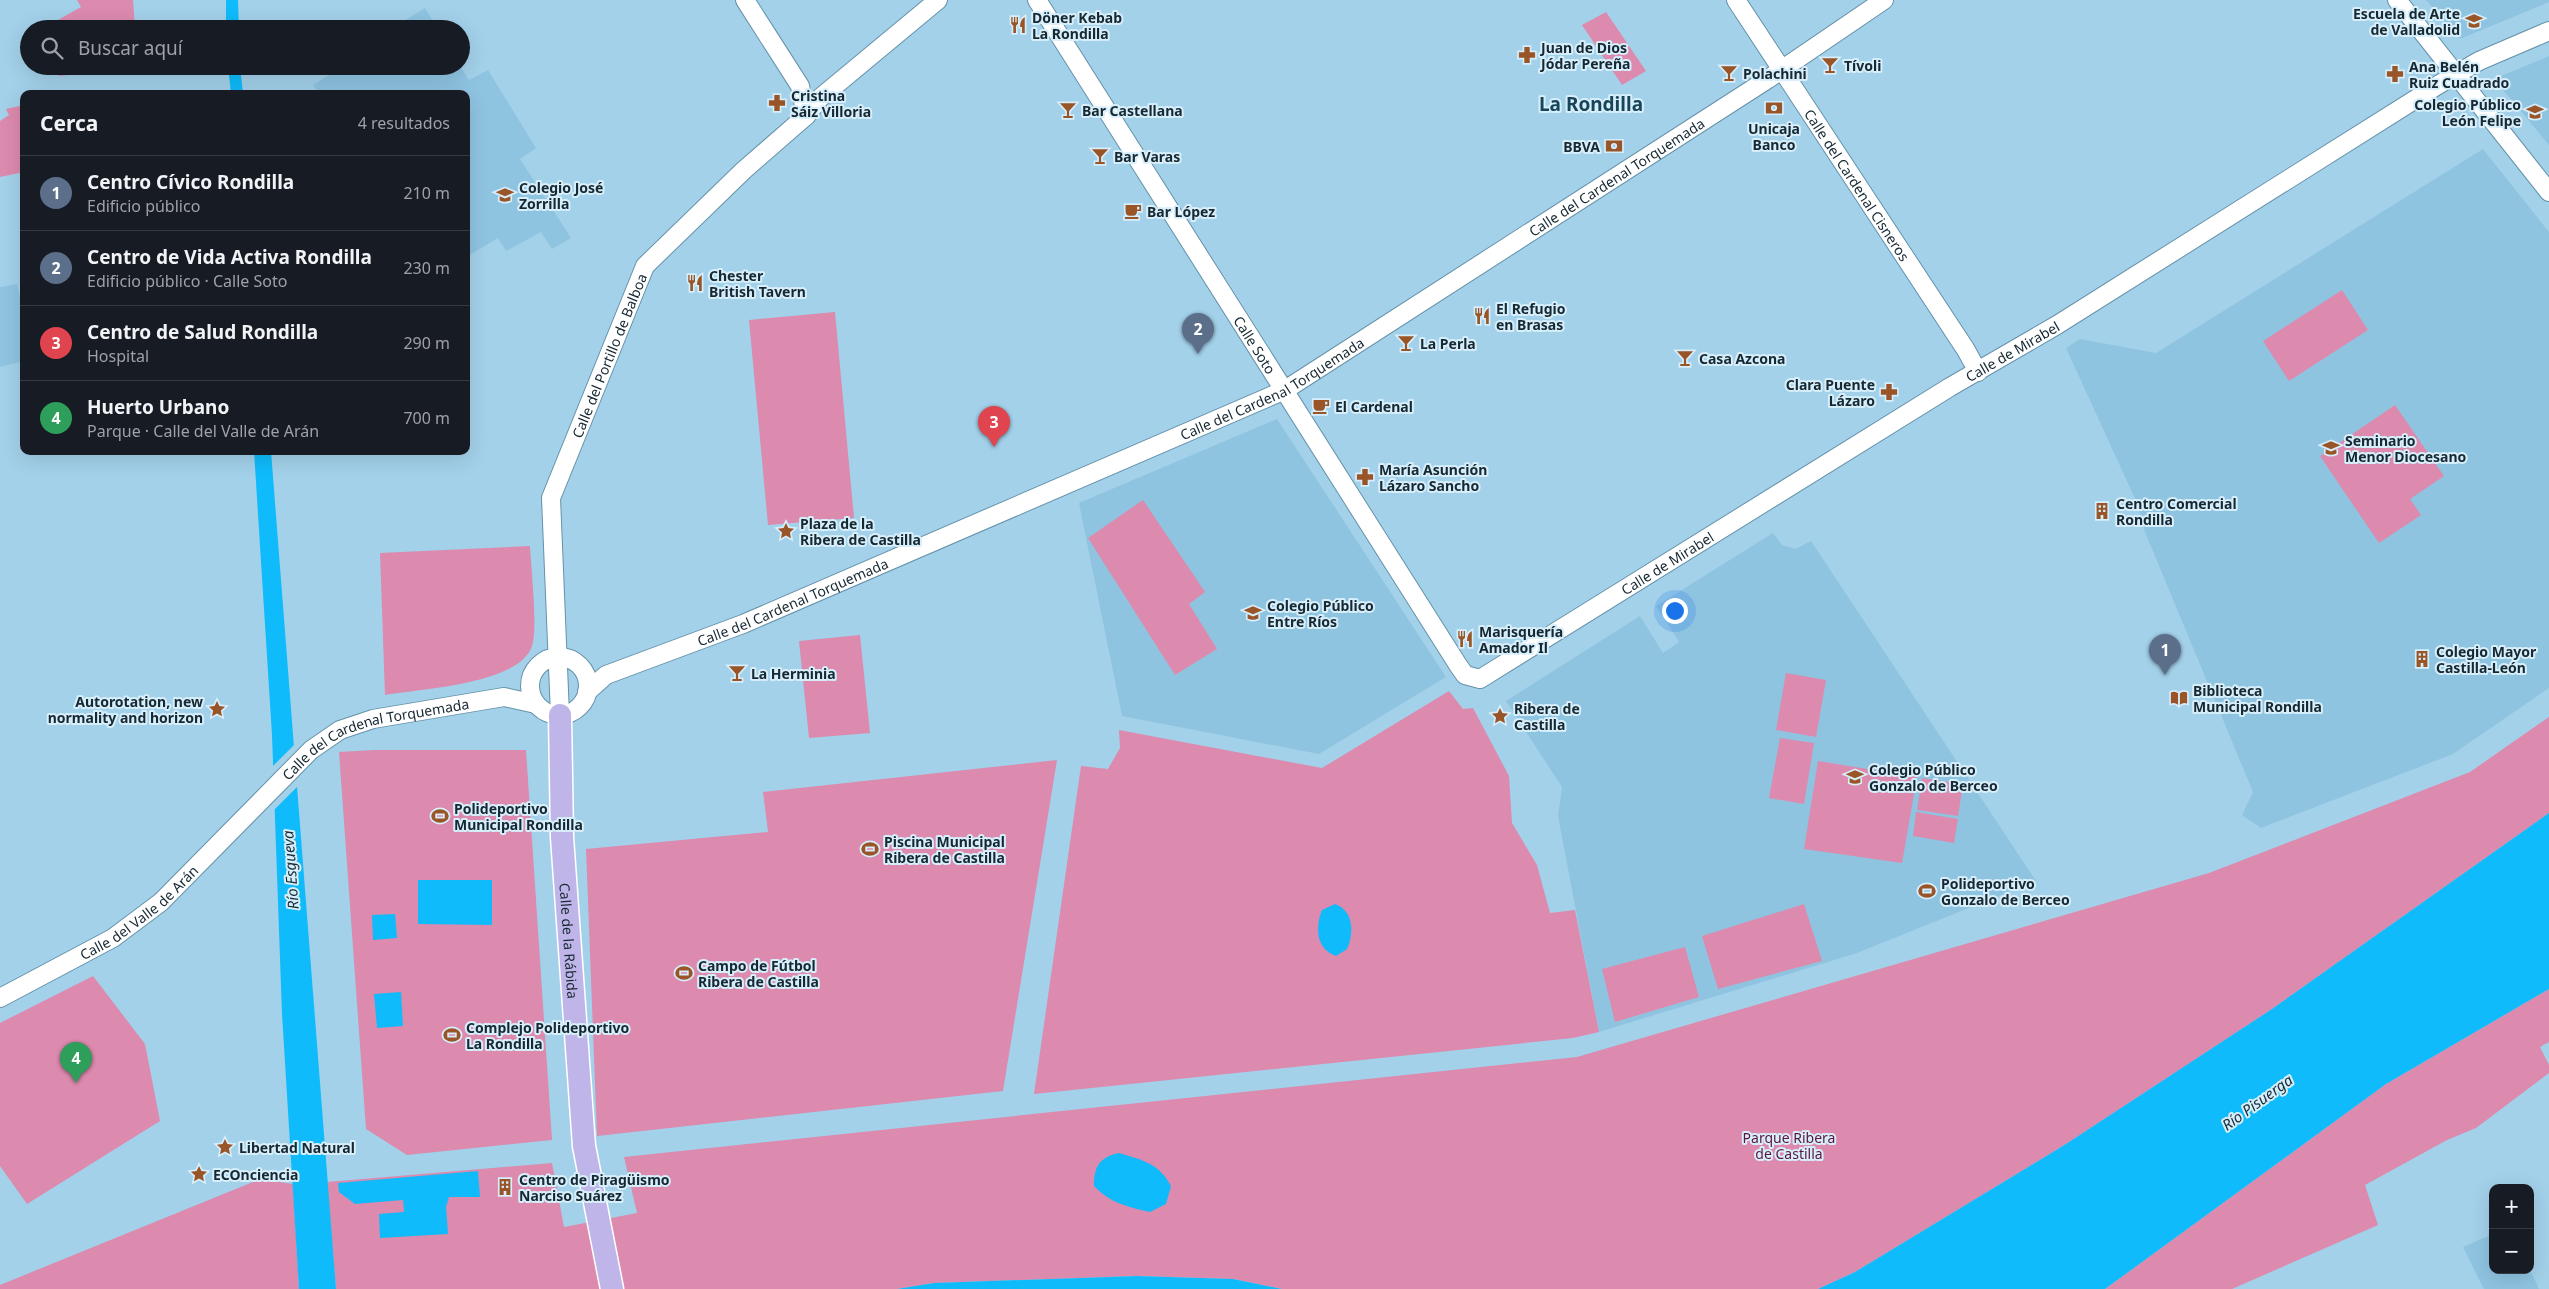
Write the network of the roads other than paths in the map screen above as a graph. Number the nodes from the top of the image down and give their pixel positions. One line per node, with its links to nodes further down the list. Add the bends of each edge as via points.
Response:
1 (746, 0): 10 (street, via 800,86)
2 (938, 0): 10 (street, Calle del Portillo de Balboa, via 820,98)
3 (1037, 0): 13 (street, Calle Soto)
4 (1736, 0): 8 (street, Calle del Cardenal Cisneros)
5 (1884, 0): 8 (street, Calle del Cardenal Torquemada)
6 (2397, 0): 9 (street)
7 (2549, 31): 9 (street, Calle de Mirabel, via 2486,58)
8 (1781, 70): 12 (street, Calle del Cardenal Cisneros); 13 (street, Calle del Cardenal Torquemada)
9 (2455, 76): 11 (street); 12 (street, Calle de Mirabel)
10 (806, 116): 14 (street, Calle del Portillo de Balboa, via 750,164 645,266 551,498)
11 (2549, 192)
12 (1978, 372): 17 (street, Calle de Mirabel)
13 (1286, 390): 16 (street, Calle del Cardenal Torquemada, via 743,624); 17 (street, Calle Soto, via 1458,665 1465,675)
14 (556, 658): 15 (street, via 571,660); 18 (street, Calle del Cardenal Torquemada, via 536,669); 19 (street, Calle del Portillo de Balboa)
15 (583, 671): 16 (street); 20 (street)
16 (606, 676): 20 (street, Calle del Cardenal Torquemada)
17 (1480, 679)
18 (530, 682): 21 (street, Calle del Cardenal Torquemada); 22 (street)
19 (558, 687): 23 (street, Calle de la Rábida)
20 (587, 692): 23 (street, Calle del Cardenal Torquemada, via 579,708)
21 (504, 697): 22 (street, Calle del Cardenal Torquemada); 24 (street, Calle del Cardenal Torquemada, via 373,719 340,730 311,750)
22 (536, 704): 23 (street, Calle del Cardenal Torquemada, via 553,715)
23 (560, 715): 26 (main road, Calle de la Rábida, via 562,837 584,1141)
24 (260, 802): 25 (street, Calle del Valle de Arán, via 161,902 113,938)
25 (0, 998)
26 (612, 1289)

